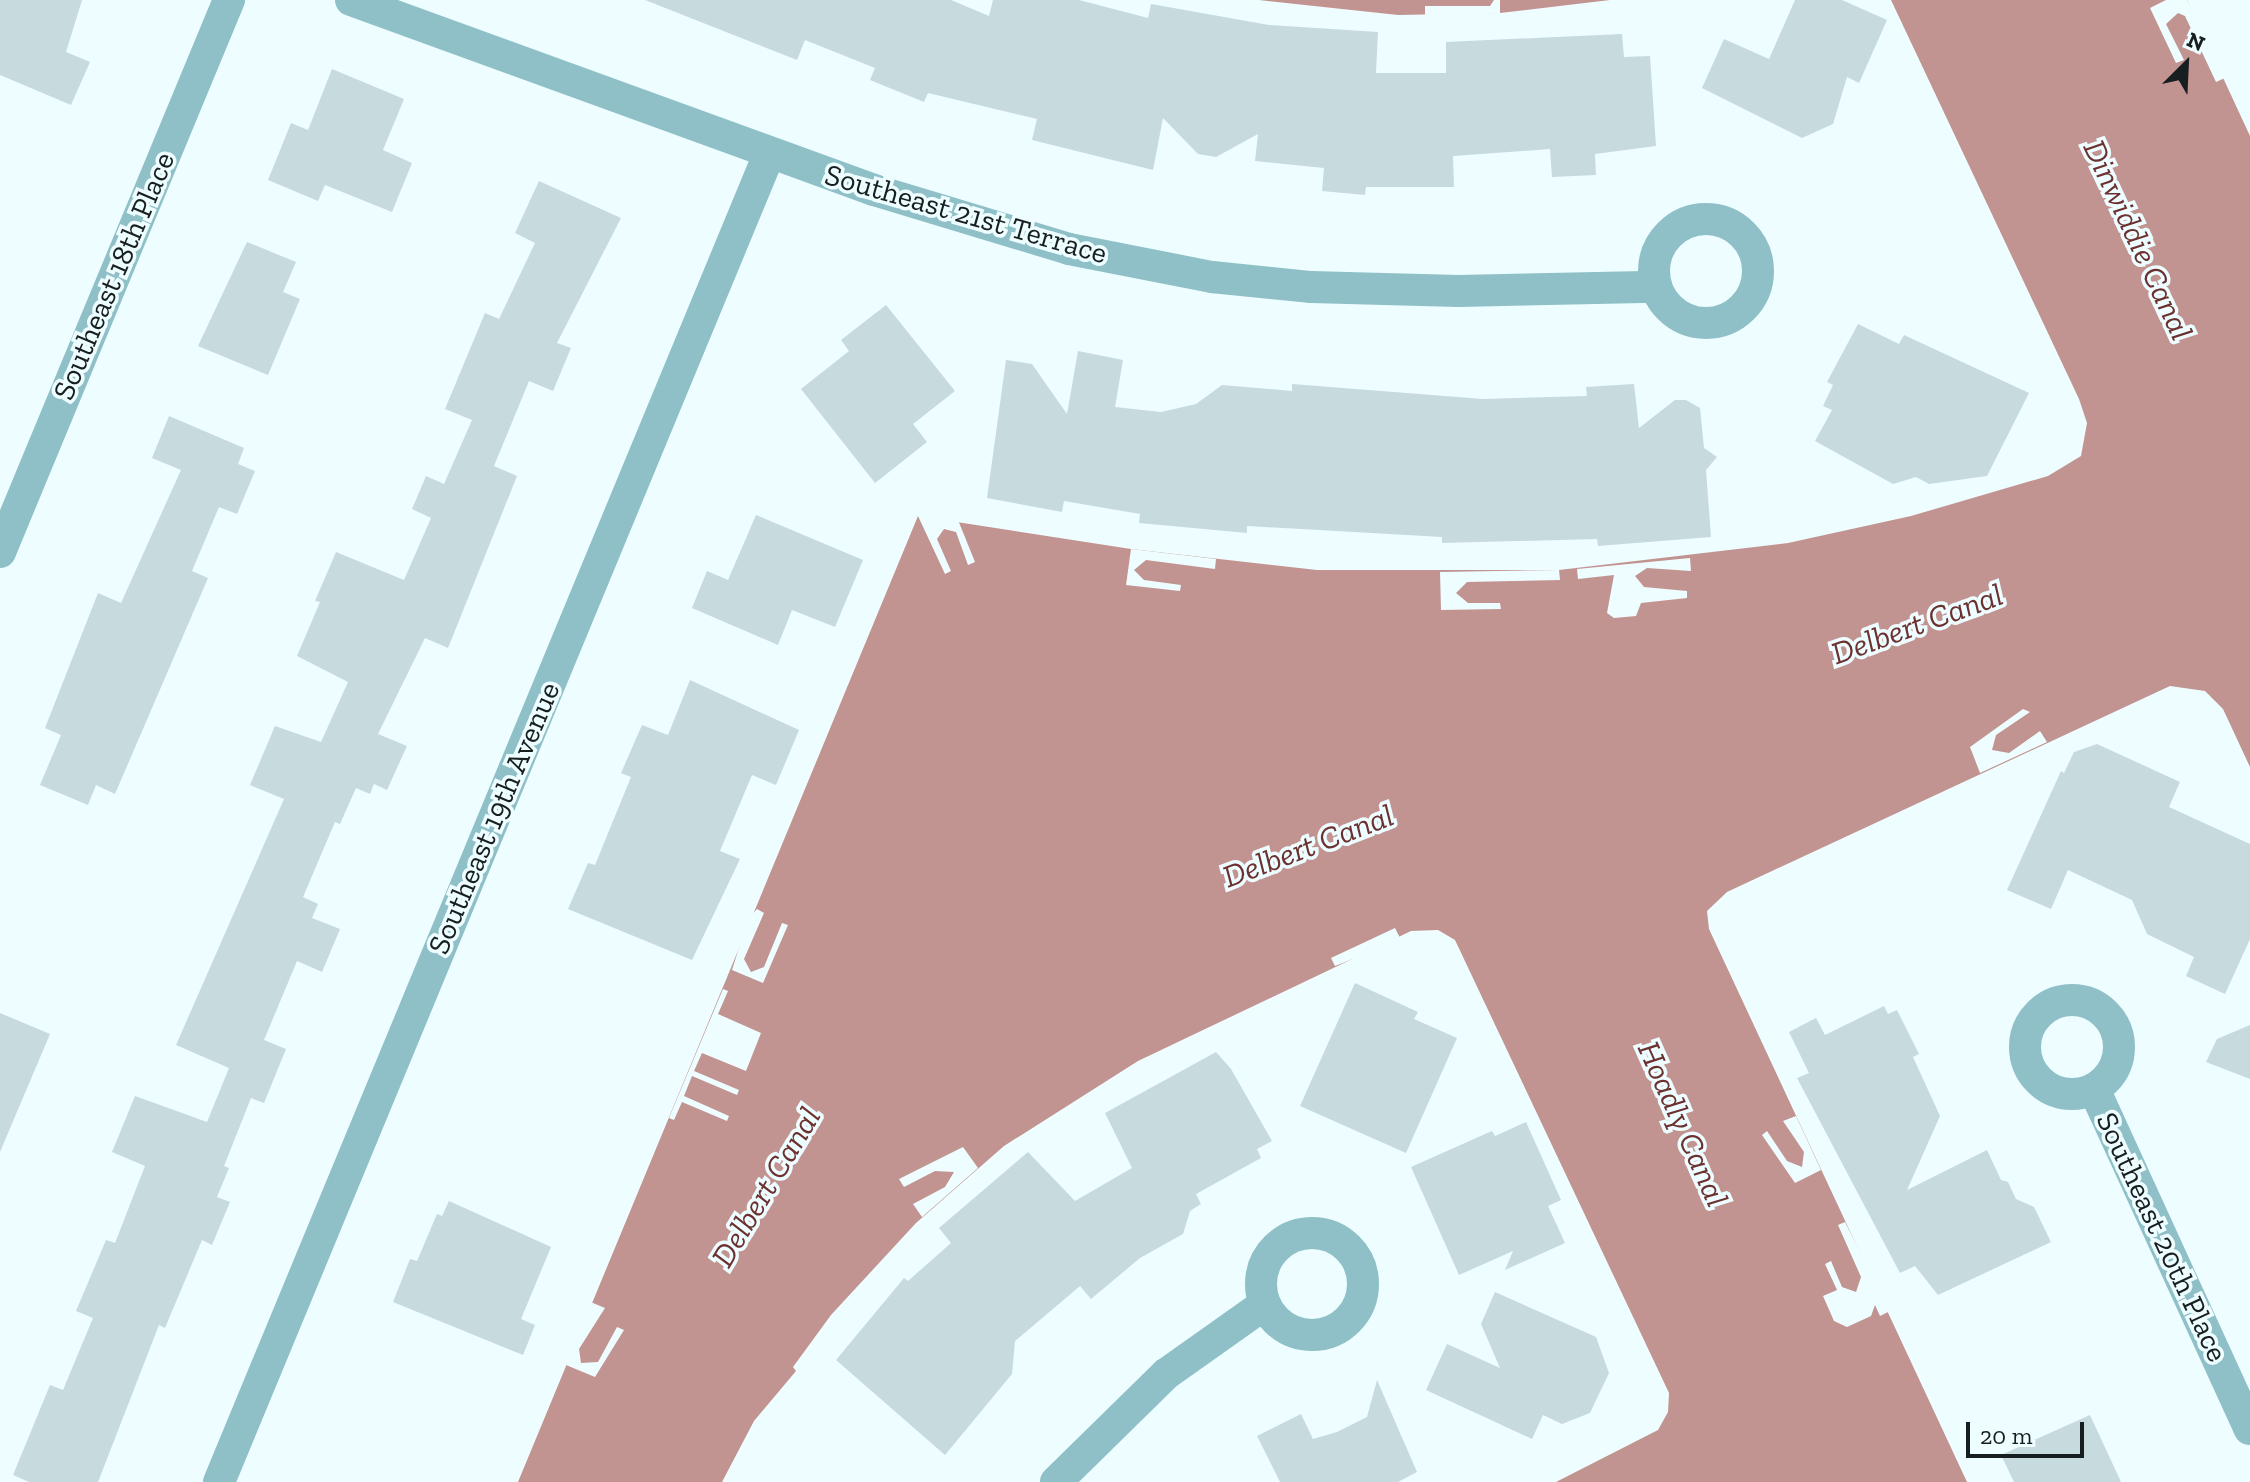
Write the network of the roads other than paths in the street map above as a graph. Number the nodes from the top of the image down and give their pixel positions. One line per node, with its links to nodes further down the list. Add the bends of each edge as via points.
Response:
1 (229, 0): 5 (street, Southeast 18th Place)
2 (351, 0): 3 (street, Southeast 21st Terrace)
3 (769, 154): 4 (street, Southeast 21st Terrace, via 1030,240 1212,277 1374,291); 9 (street, Southeast 19th Avenue)
4 (1656, 287)
5 (0, 552)
6 (2094, 1089): 8 (street, Southeast 20th Place)
7 (1265, 1304): 10 (street, via 1166,1374)
8 (2250, 1429)
9 (219, 1482)
10 (1056, 1482)

